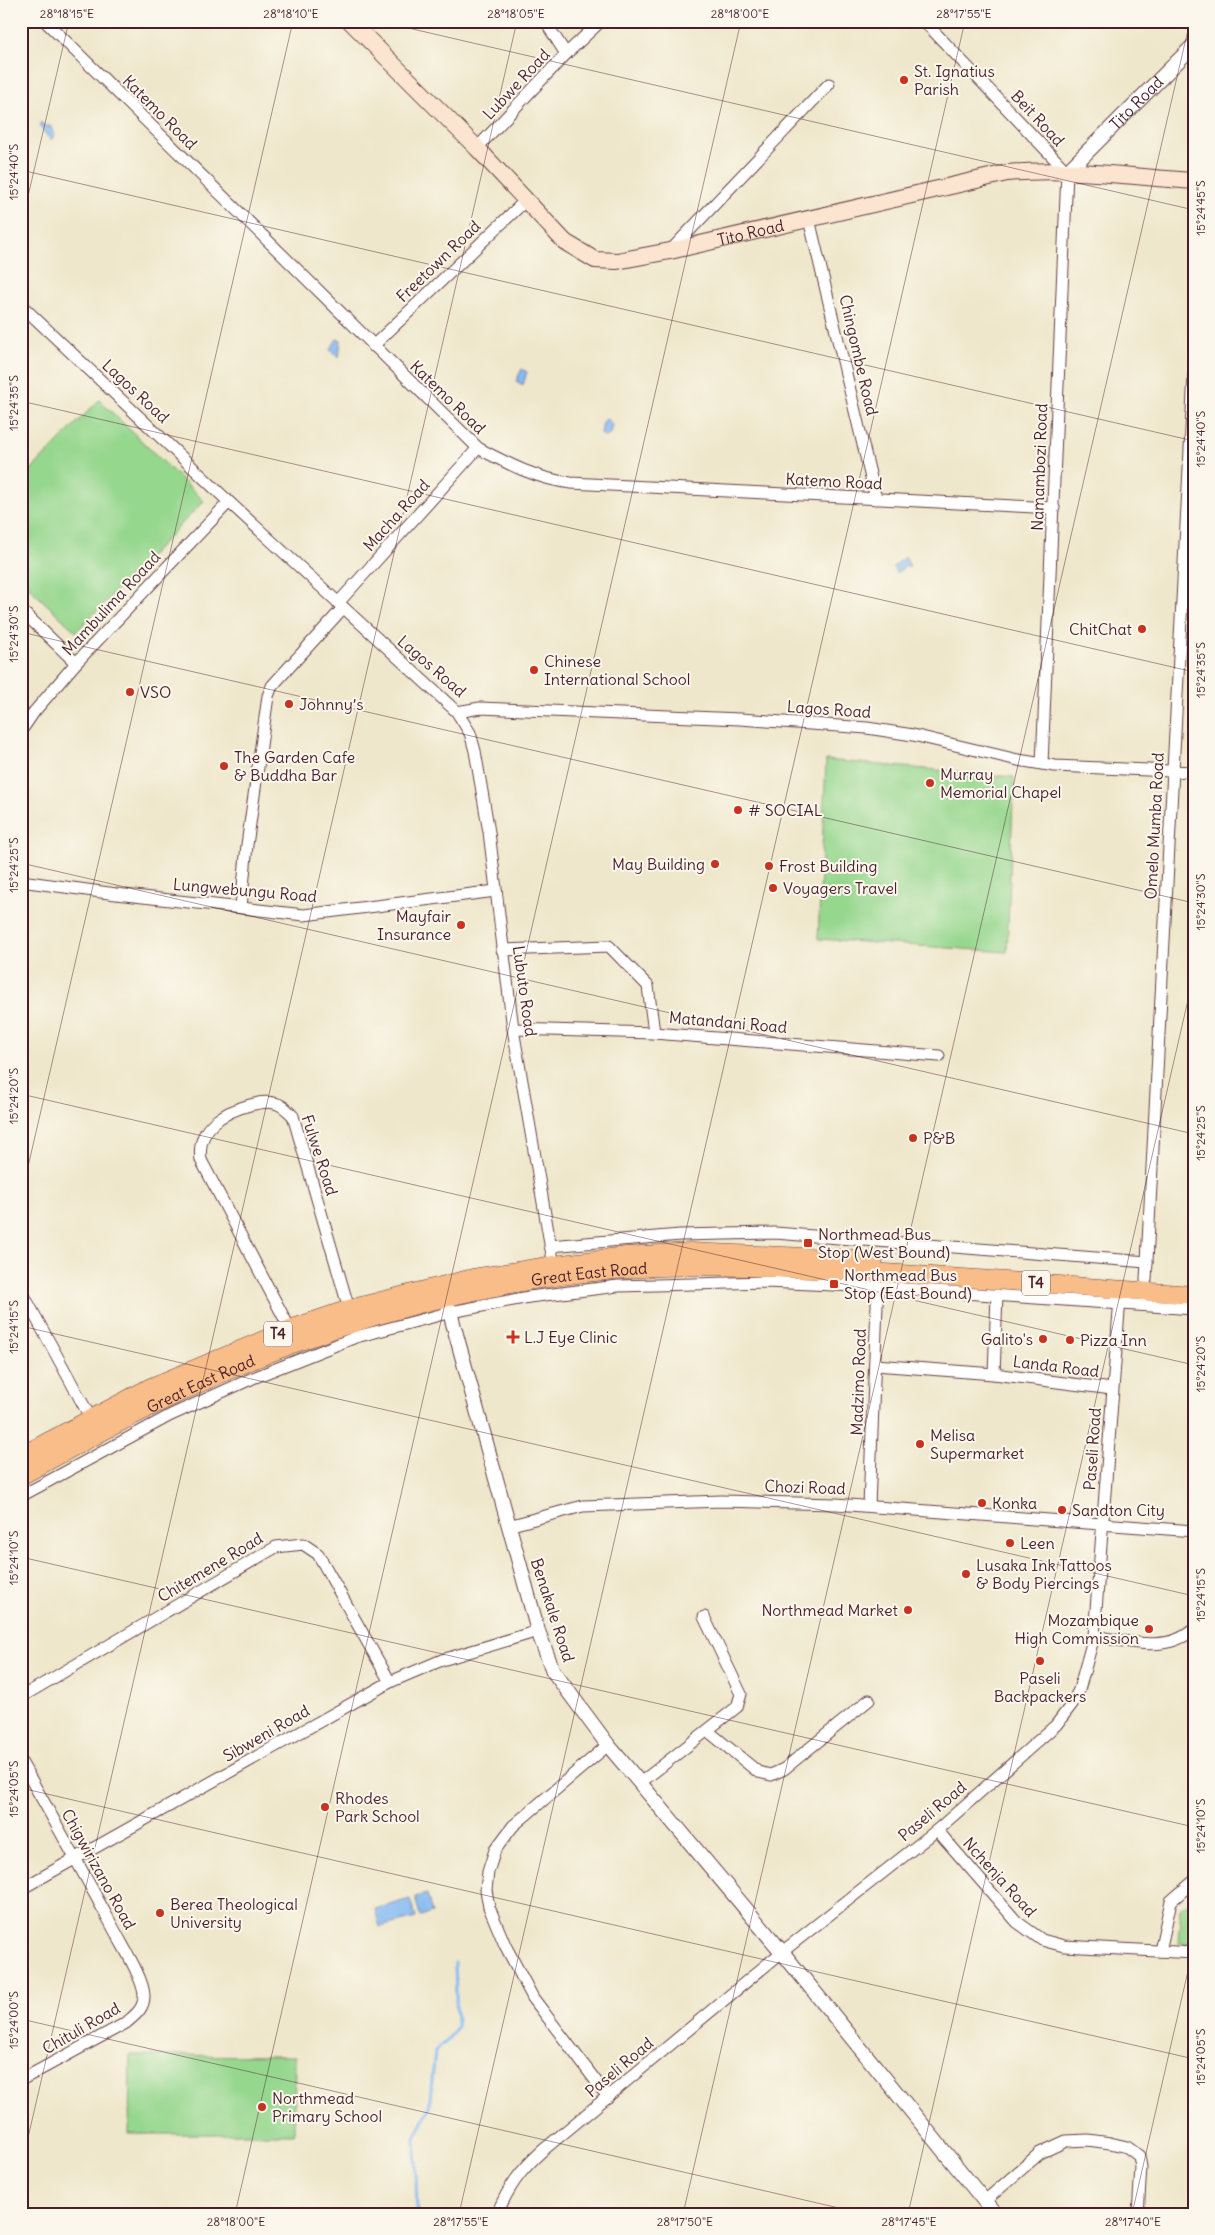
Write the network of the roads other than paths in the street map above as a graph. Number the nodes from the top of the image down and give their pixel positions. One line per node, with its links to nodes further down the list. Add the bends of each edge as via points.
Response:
1 (45, 21): 16 (street, Katemo Road)
2 (350, 21): 9 (main road, Tito Road)
3 (549, 21): 7 (street)
4 (601, 21): 7 (street, Lubwe Road)
5 (924, 21): 10 (street, Beit Road)
6 (1194, 46): 10 (street, Tito Road)
7 (566, 54): 9 (street, Lubwe Road)
8 (829, 84): 14 (street)
9 (477, 148): 12 (main road, Tito Road)
10 (1067, 172): 11 (main road); 13 (main road, Tito Road, via 1036,170 1007,173); 21 (street, Namambozi Road)
11 (1194, 181)
12 (526, 200): 14 (main road, Tito Road, via 566,242 595,260 617,262); 16 (street, Freetown Road)
13 (810, 219): 14 (main road, Tito Road); 19 (street, Chingombe Road)
14 (670, 251)
15 (21, 305): 20 (street, Lagos Road)
16 (373, 346): 18 (street, Katemo Road)
17 (1194, 374): 28 (street, Omelo Mumba Road)
18 (478, 448): 19 (street, Katemo Road, via 518,469 555,481); 22 (street, Macha Road)
19 (876, 499): 21 (street, Katemo Road)
20 (229, 502): 22 (street, Lagos Road); 24 (street, Mambulima Roaad)
21 (1054, 508): 27 (street, Namambozi Road)
22 (340, 606): 25 (street, Lagos Road); 32 (street, Macha Road, via 272,686 268,696)
23 (21, 610): 24 (street)
24 (76, 662): 26 (street, Mambulima Roaad)
25 (457, 712): 27 (street, Lagos Road, via 480,708 867,728 914,735); 31 (street, Lubuto Road, via 470,733 475,751)
26 (21, 731)
27 (1042, 764): 28 (street, Lagos Road)
28 (1173, 771): 29 (street, Lagos Road); 38 (street, Omelo Mumba Road)
29 (1194, 772)
30 (21, 881): 32 (street, Lungwebungu Road)
31 (496, 891): 32 (street, Lungwebungu Road, via 304,915); 33 (street, Lubuto Road)
32 (241, 907)
33 (502, 950): 34 (street, Lubuto Road); 35 (street, via 609,946 648,986)
34 (514, 1029): 35 (street, Matandani Road); 37 (street, Lubuto Road)
35 (654, 1033): 36 (street, Matandani Road)
36 (939, 1056)
37 (550, 1246): 38 (street, via 680,1235 775,1233); 39 (street, Lubuto Road)
38 (1147, 1262): 41 (street, Omelo Mumba Road)
39 (554, 1271): 40 (main road, Great East Road / T4, via 626,1256 690,1252); 48 (main road, Great East Road / T4); 49 (main road, Great East Road / T4, via 473,1278)
40 (879, 1273): 41 (main road, Great East Road / T4); 44 (main road, Great East Road / T4); 45 (street); 48 (street, via 766,1282 618,1286); 52 (street, Madzimo Road)
41 (1146, 1280): 42 (main road, Great East Road / T4)
42 (1194, 1283)
43 (21, 1290): 55 (street)
44 (1022, 1290): 45 (street); 47 (main road, Great East Road / T4)
45 (997, 1295): 53 (street)
46 (1194, 1295): 47 (main road, Great East Road / T4)
47 (1120, 1297): 50 (street); 54 (street, Paseli Road)
48 (448, 1305): 57 (main road, Great East Road / T4, via 349,1324 293,1344 166,1398); 58 (street, via 253,1378 171,1415); 61 (street, Benakale Road)
49 (349, 1309): 51 (main road, Great East Road / T4); 51 (street, Fulwe Road, via 293,1116 273,1102 231,1110 202,1137 202,1160)
50 (1194, 1309)
51 (290, 1330): 55 (main road, Great East Road / T4, via 151,1387)
52 (876, 1365): 53 (street, Landa Road); 59 (street, Madzimo Road)
53 (994, 1374): 54 (street, Landa Road)
54 (1112, 1389): 60 (street, Paseli Road)
55 (90, 1417): 56 (main road, Great East Road / T4)
56 (21, 1456)
57 (21, 1476)
58 (21, 1496)
59 (870, 1506): 60 (street, Chozi Road); 61 (street, Chozi Road, via 810,1502 583,1506)
60 (1102, 1525): 62 (street, Chozi Road); 66 (street, Paseli Road)
61 (508, 1526): 65 (street, Benakale Road)
62 (1194, 1531)
63 (704, 1617): 70 (street, via 741,1694 737,1707)
64 (1194, 1629): 66 (street, via 1162,1644)
65 (538, 1631): 67 (street, Sibweni Road, via 442,1660); 71 (street, Benakale Road, via 553,1671)
66 (1094, 1636): 74 (street, Paseli Road, via 1079,1690 1065,1716)
67 (390, 1682): 68 (street, Chitemene Road, via 318,1554 302,1544 276,1547); 75 (street, Sibweni Road)
68 (21, 1697)
69 (869, 1700): 70 (street, via 784,1770 771,1775 758,1772)
70 (708, 1730): 73 (street)
71 (608, 1746): 73 (street, Benakale Road); 83 (street, via 513,1826 495,1850 486,1890 489,1907 505,1944 533,1998)
72 (21, 1762): 75 (street, Chigwirizano Road)
73 (640, 1783): 79 (street, Benakale Road)
74 (937, 1830): 78 (street, Nchenja Road, via 1017,1922 1042,1940 1064,1946); 79 (street, Paseli Road)
75 (76, 1859): 77 (street, Sibweni Road); 81 (street, Chigwirizano Road)
76 (1194, 1881): 78 (street, via 1171,1901)
77 (21, 1889)
78 (1160, 1951): 80 (street, Nchenja Road)
79 (782, 1952): 83 (street, Paseli Road); 84 (street, Benakale Road)
80 (1194, 1953)
81 (144, 1993): 82 (street, Chituli Road, via 140,2011 126,2023)
82 (21, 2080)
83 (608, 2097): 85 (street, Paseli Road, via 517,2175)
84 (985, 2201): 86 (street, Benakale Road); 87 (street, via 1044,2151 1066,2141 1088,2140 1127,2147 1140,2156)
85 (497, 2214)
86 (995, 2214)
87 (1138, 2214)

